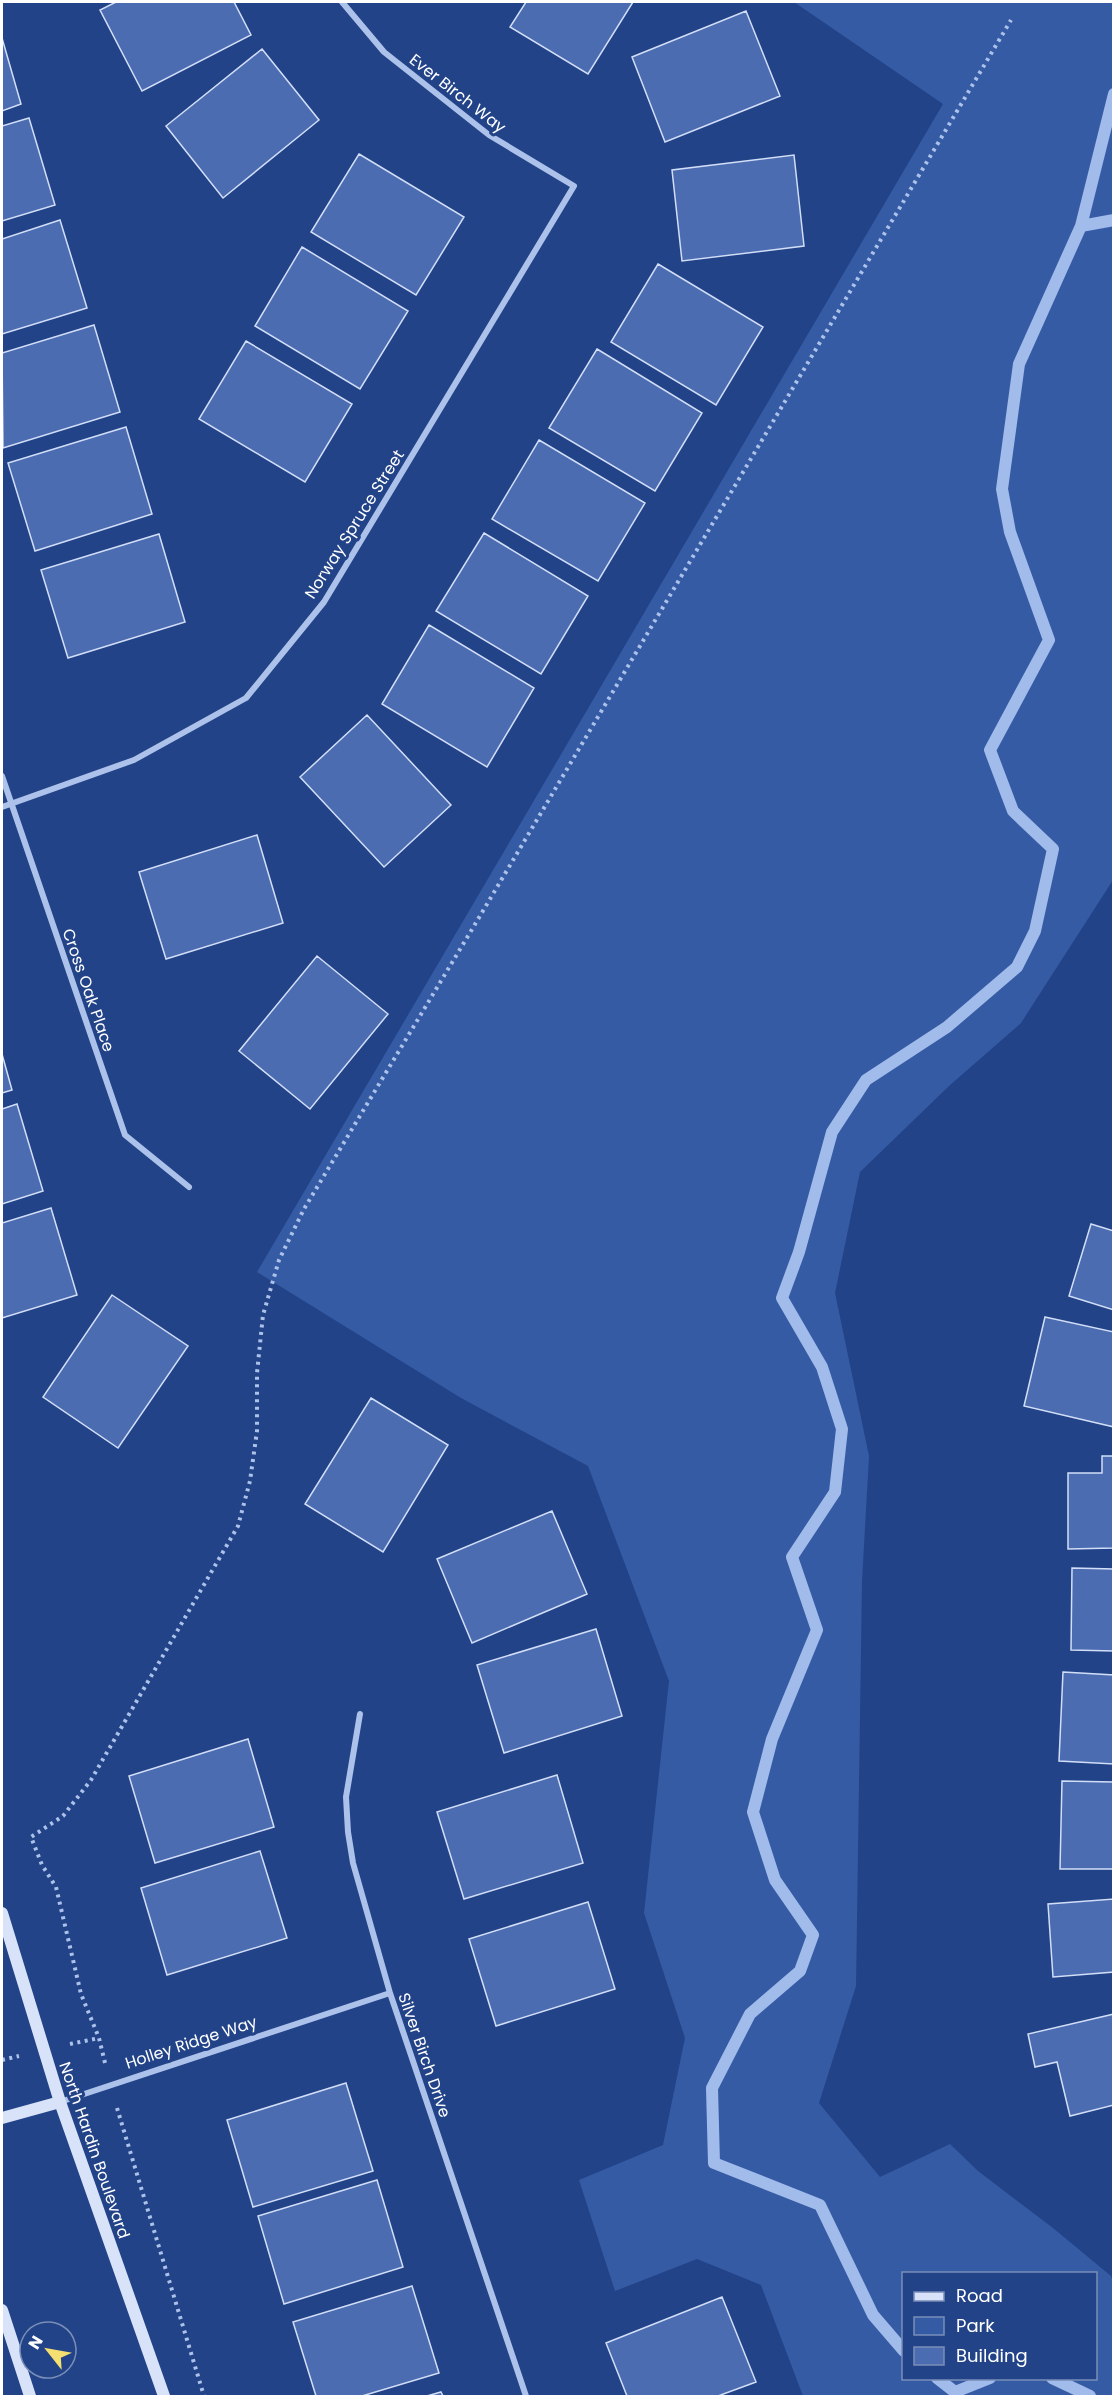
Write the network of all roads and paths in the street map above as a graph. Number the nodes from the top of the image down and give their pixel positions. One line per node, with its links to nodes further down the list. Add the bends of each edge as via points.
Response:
1 (342, 2): 3 (street, Ever Birch Way, via 384,52 489,135)
2 (1011, 20): 11 (path, via 303,1209 279,1260 263,1315 257,1431 238,1526 91,1780 63,1816 31,1837 56,1887 81,1994 99,2038)
3 (574, 186): 5 (street, Norway Spruce Street, via 324,602 246,698 134,760)
4 (2, 776): 5 (street, Cross Oak Place)
5 (11, 804): 6 (street, Norway Spruce Street); 7 (street, Cross Oak Place, via 125,1136)
6 (2, 807)
7 (189, 1187)
8 (360, 1714): 10 (street, Silver Birch Drive, via 346,1797 348,1832)
9 (2, 1913): 12 (street, North Hardin Boulevard)
10 (390, 1993): 11 (street, Holley Ridge Way); 18 (street, Silver Birch Drive)
11 (111, 2086): 12 (street, Holley Ridge Way); 17 (path)
12 (60, 2102): 13 (street, Holley Ridge Way); 16 (street, North Hardin Boulevard)
13 (2, 2118)
14 (2, 2310): 15 (street)
15 (30, 2397)
16 (164, 2397)
17 (204, 2397)
18 (526, 2397)

